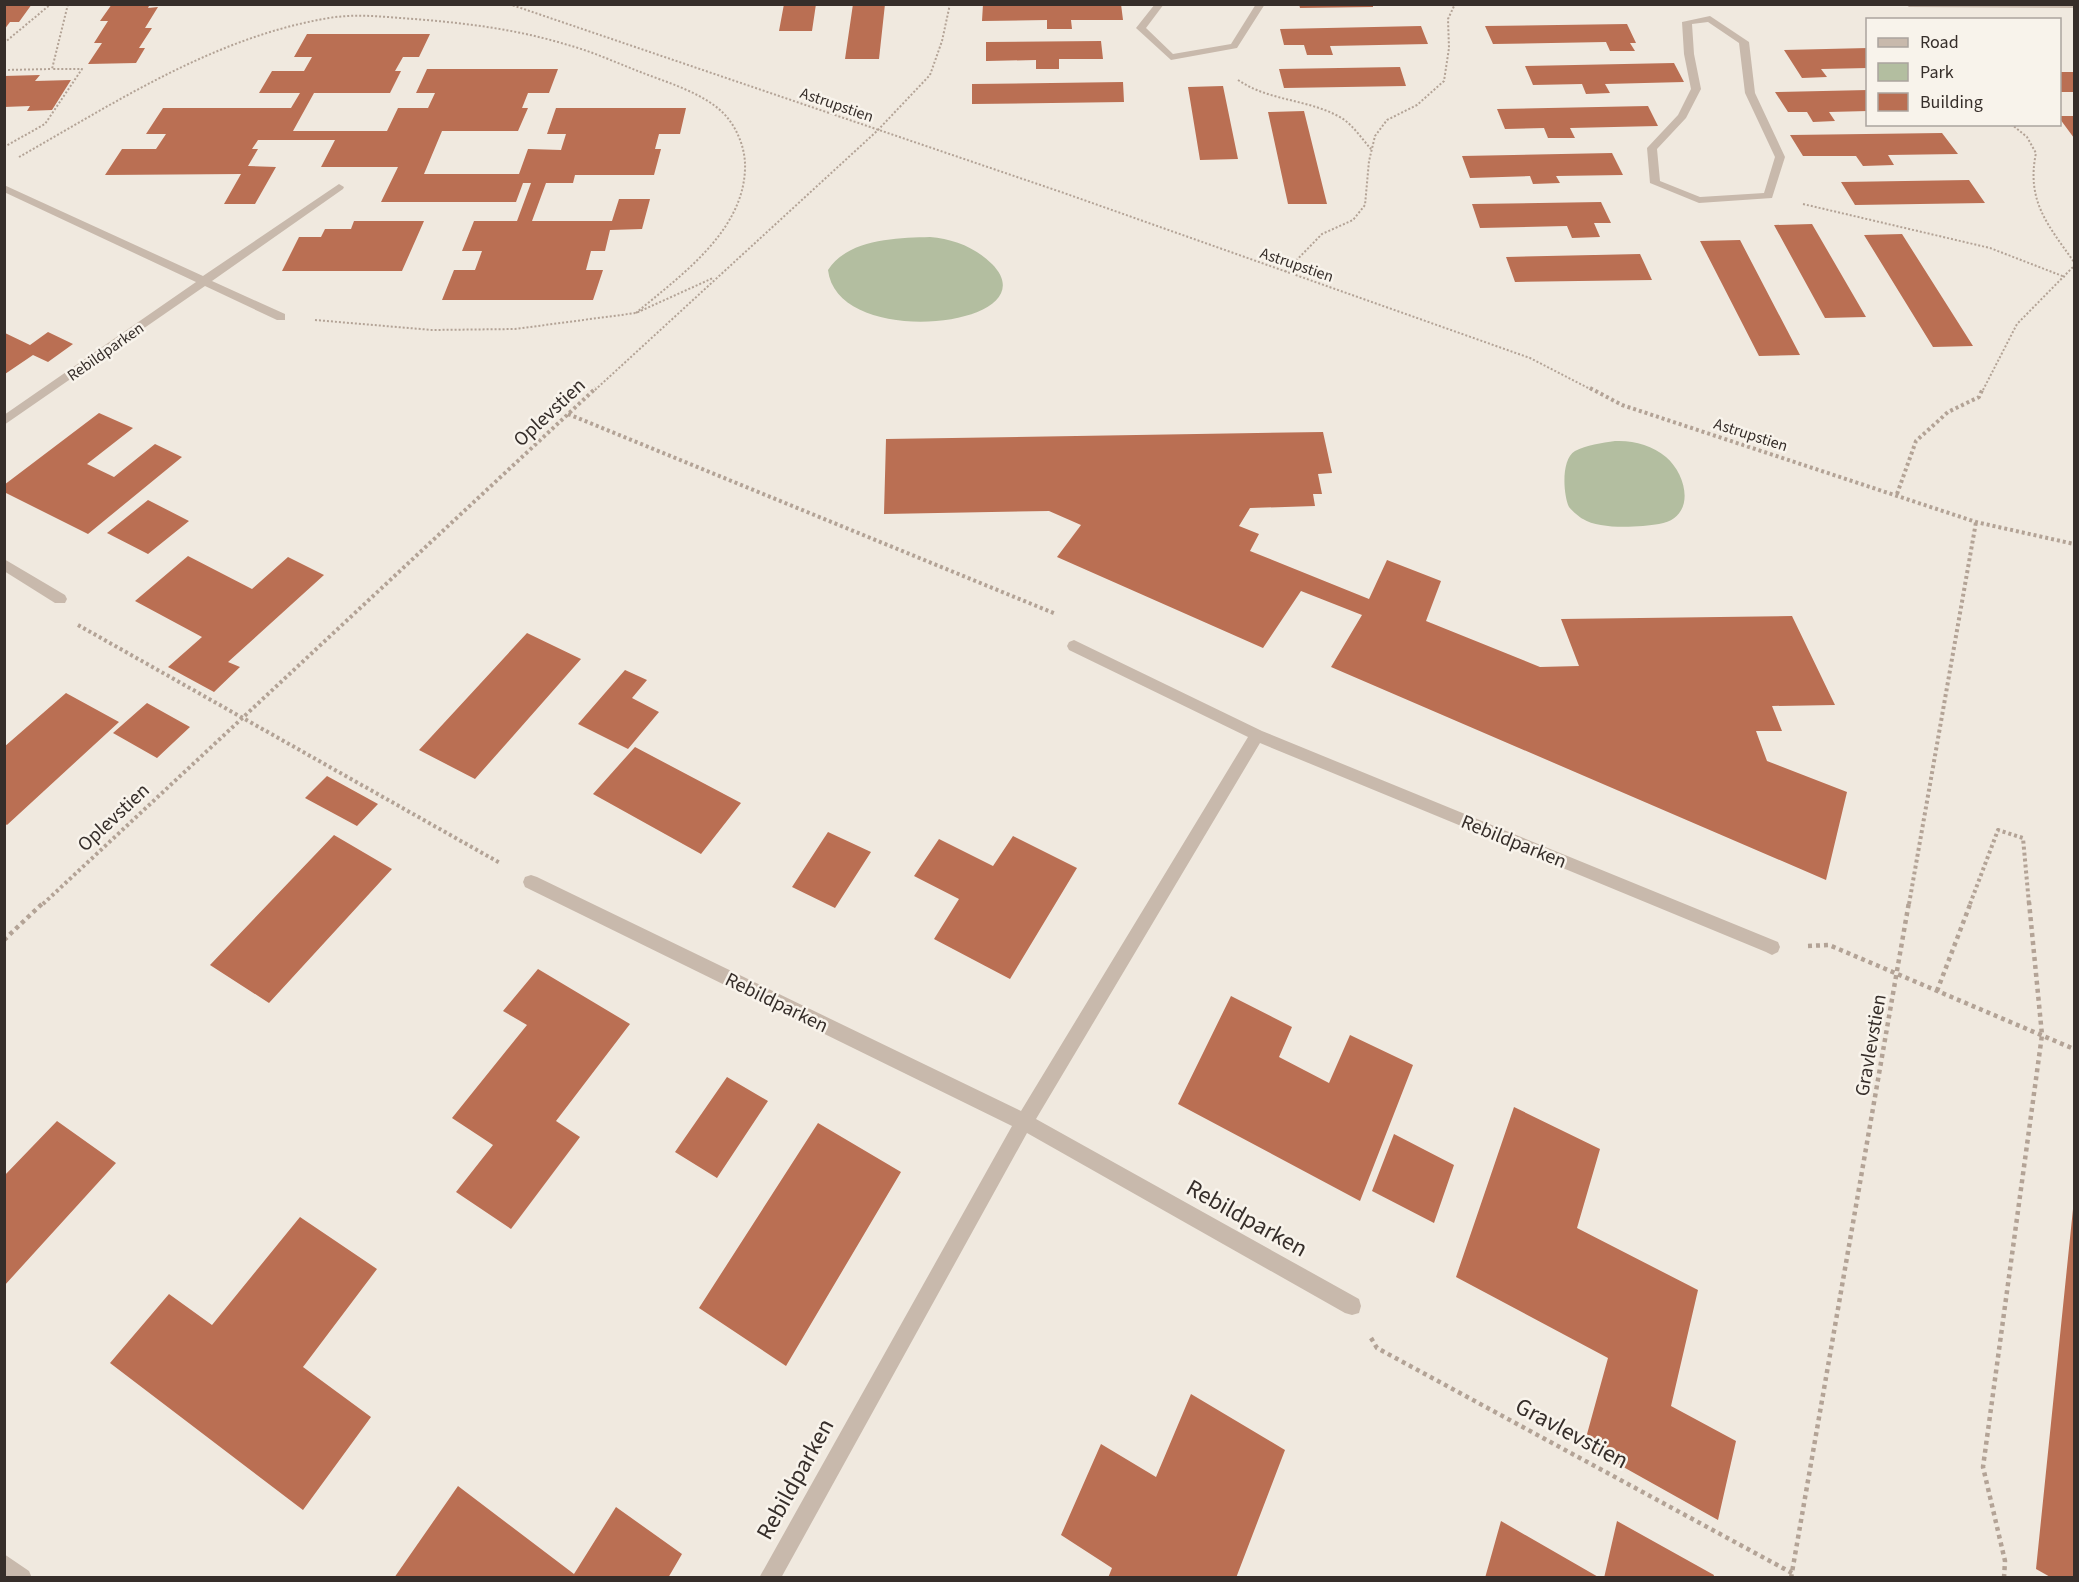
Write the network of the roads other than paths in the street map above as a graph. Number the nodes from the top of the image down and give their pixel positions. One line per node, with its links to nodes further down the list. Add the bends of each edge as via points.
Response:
1 (1160, 4): 2 (street, via 1141,28 1171,57 1234,46)
2 (1261, 4)
3 (1909, 4): 4 (street)
4 (2074, 6)
5 (339, 187): 8 (street, Rebildparken)
6 (4, 188): 8 (street)
7 (1768, 196): 7 (street, via 1699,200 1655,183 1652,148 1682,116 1696,89 1687,22 1710,15 1744,42 1750,93 1780,157)
8 (205, 281): 9 (street); 10 (street, Rebildparken)
9 (281, 316)
10 (4, 421)
11 (4, 564): 12 (street)
12 (60, 599)
13 (1074, 646): 14 (street, Rebildparken)
14 (1257, 735): 16 (street, Rebildparken); 17 (street, Rebildparken)
15 (531, 882): 17 (street, Rebildparken)
16 (1772, 947)
17 (1024, 1122): 18 (street, Rebildparken); 21 (street, Rebildparken)
18 (1352, 1306)
19 (4, 1564): 20 (street)
20 (22, 1578)
21 (770, 1578)

